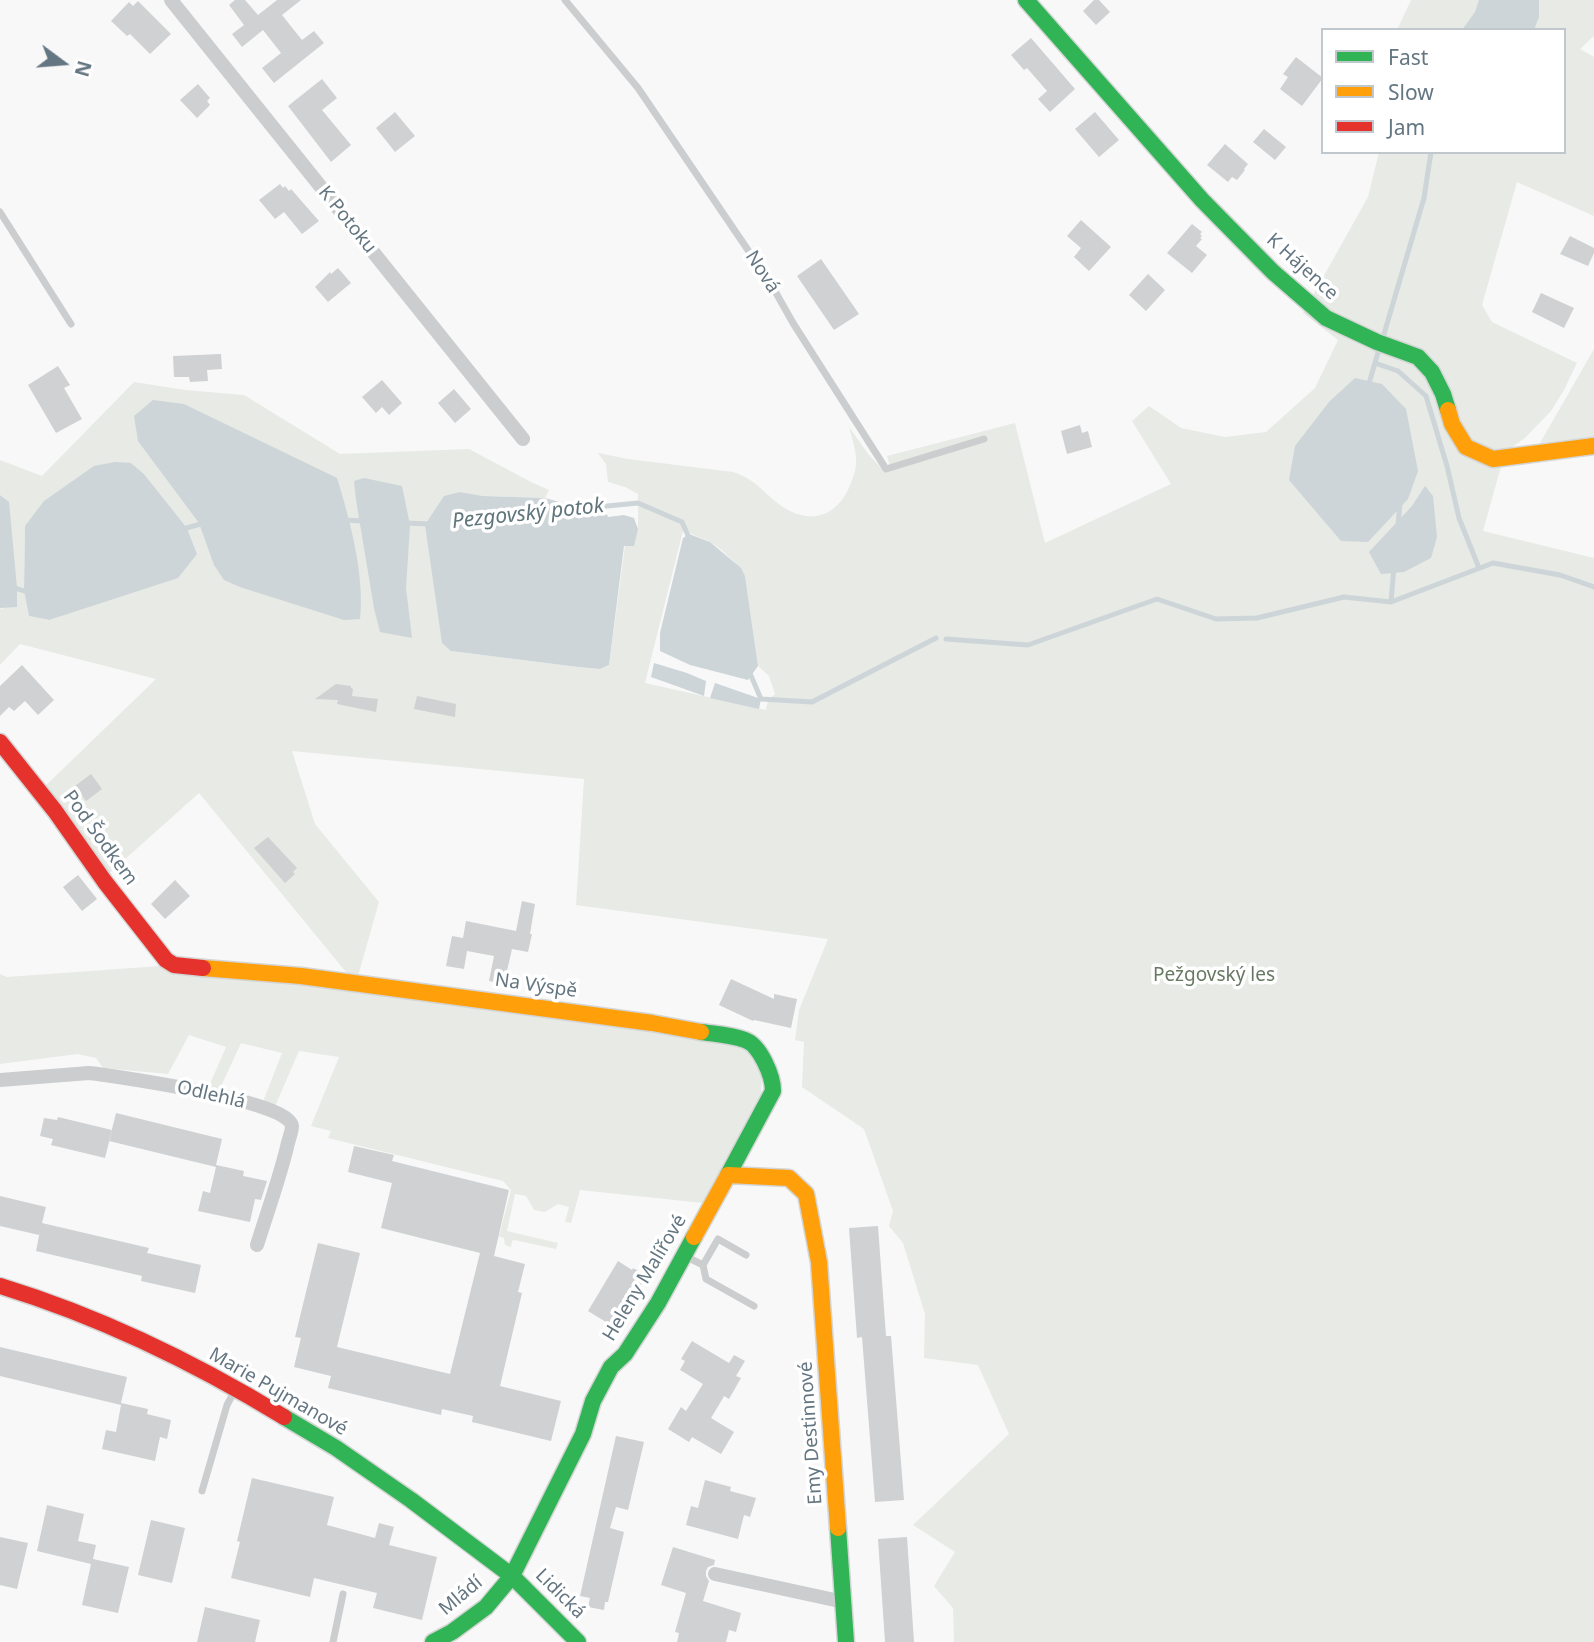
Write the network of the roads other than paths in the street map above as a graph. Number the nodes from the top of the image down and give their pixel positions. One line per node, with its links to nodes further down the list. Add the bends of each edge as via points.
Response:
1 (171, 0): 6 (street, K Potoku)
2 (565, 0): 7 (lane, Nová, via 638,88 771,284 886,469)
3 (1026, 0): 8 (street, K Hájence, via 1202,200 1273,272 1326,318 1418,357 1432,372 1466,447 1493,459)
4 (0, 212): 5 (lane)
5 (71, 324)
6 (523, 439)
7 (984, 439)
8 (1594, 446)
9 (0, 742): 10 (street, Pod Šodkem)
10 (166, 960): 12 (street, Na Výspě, via 174,965 315,978 652,1023 747,1040 762,1056 773,1091)
11 (0, 1080): 13 (street, Odlehlá, via 89,1073 175,1085 241,1101 288,1119 292,1126 282,1168)
12 (728, 1175): 15 (street, Heleny Malířové); 24 (street, Emy Destinnové, via 789,1178 806,1194 820,1262)
13 (257, 1245)
14 (746, 1255): 16 (lane, via 718,1239)
15 (684, 1256): 16 (lane); 22 (street, Heleny Malířové, via 625,1354 605,1378 583,1434)
16 (703, 1265): 18 (lane, via 706,1279)
17 (0, 1286): 19 (street, Marie Pujmanové, via 147,1342)
18 (754, 1306)
19 (236, 1390): 20 (lane, via 227,1405); 22 (street, Marie Pujmanové, via 336,1448)
20 (202, 1491)
21 (715, 1574): 24 (street)
22 (512, 1576): 26 (street, Mládí, via 486,1607); 27 (street, Lidická)
23 (343, 1594): 25 (lane)
24 (844, 1602): 28 (street, Emy Destinnové)
25 (333, 1642)
26 (433, 1642)
27 (578, 1642)
28 (846, 1642)

